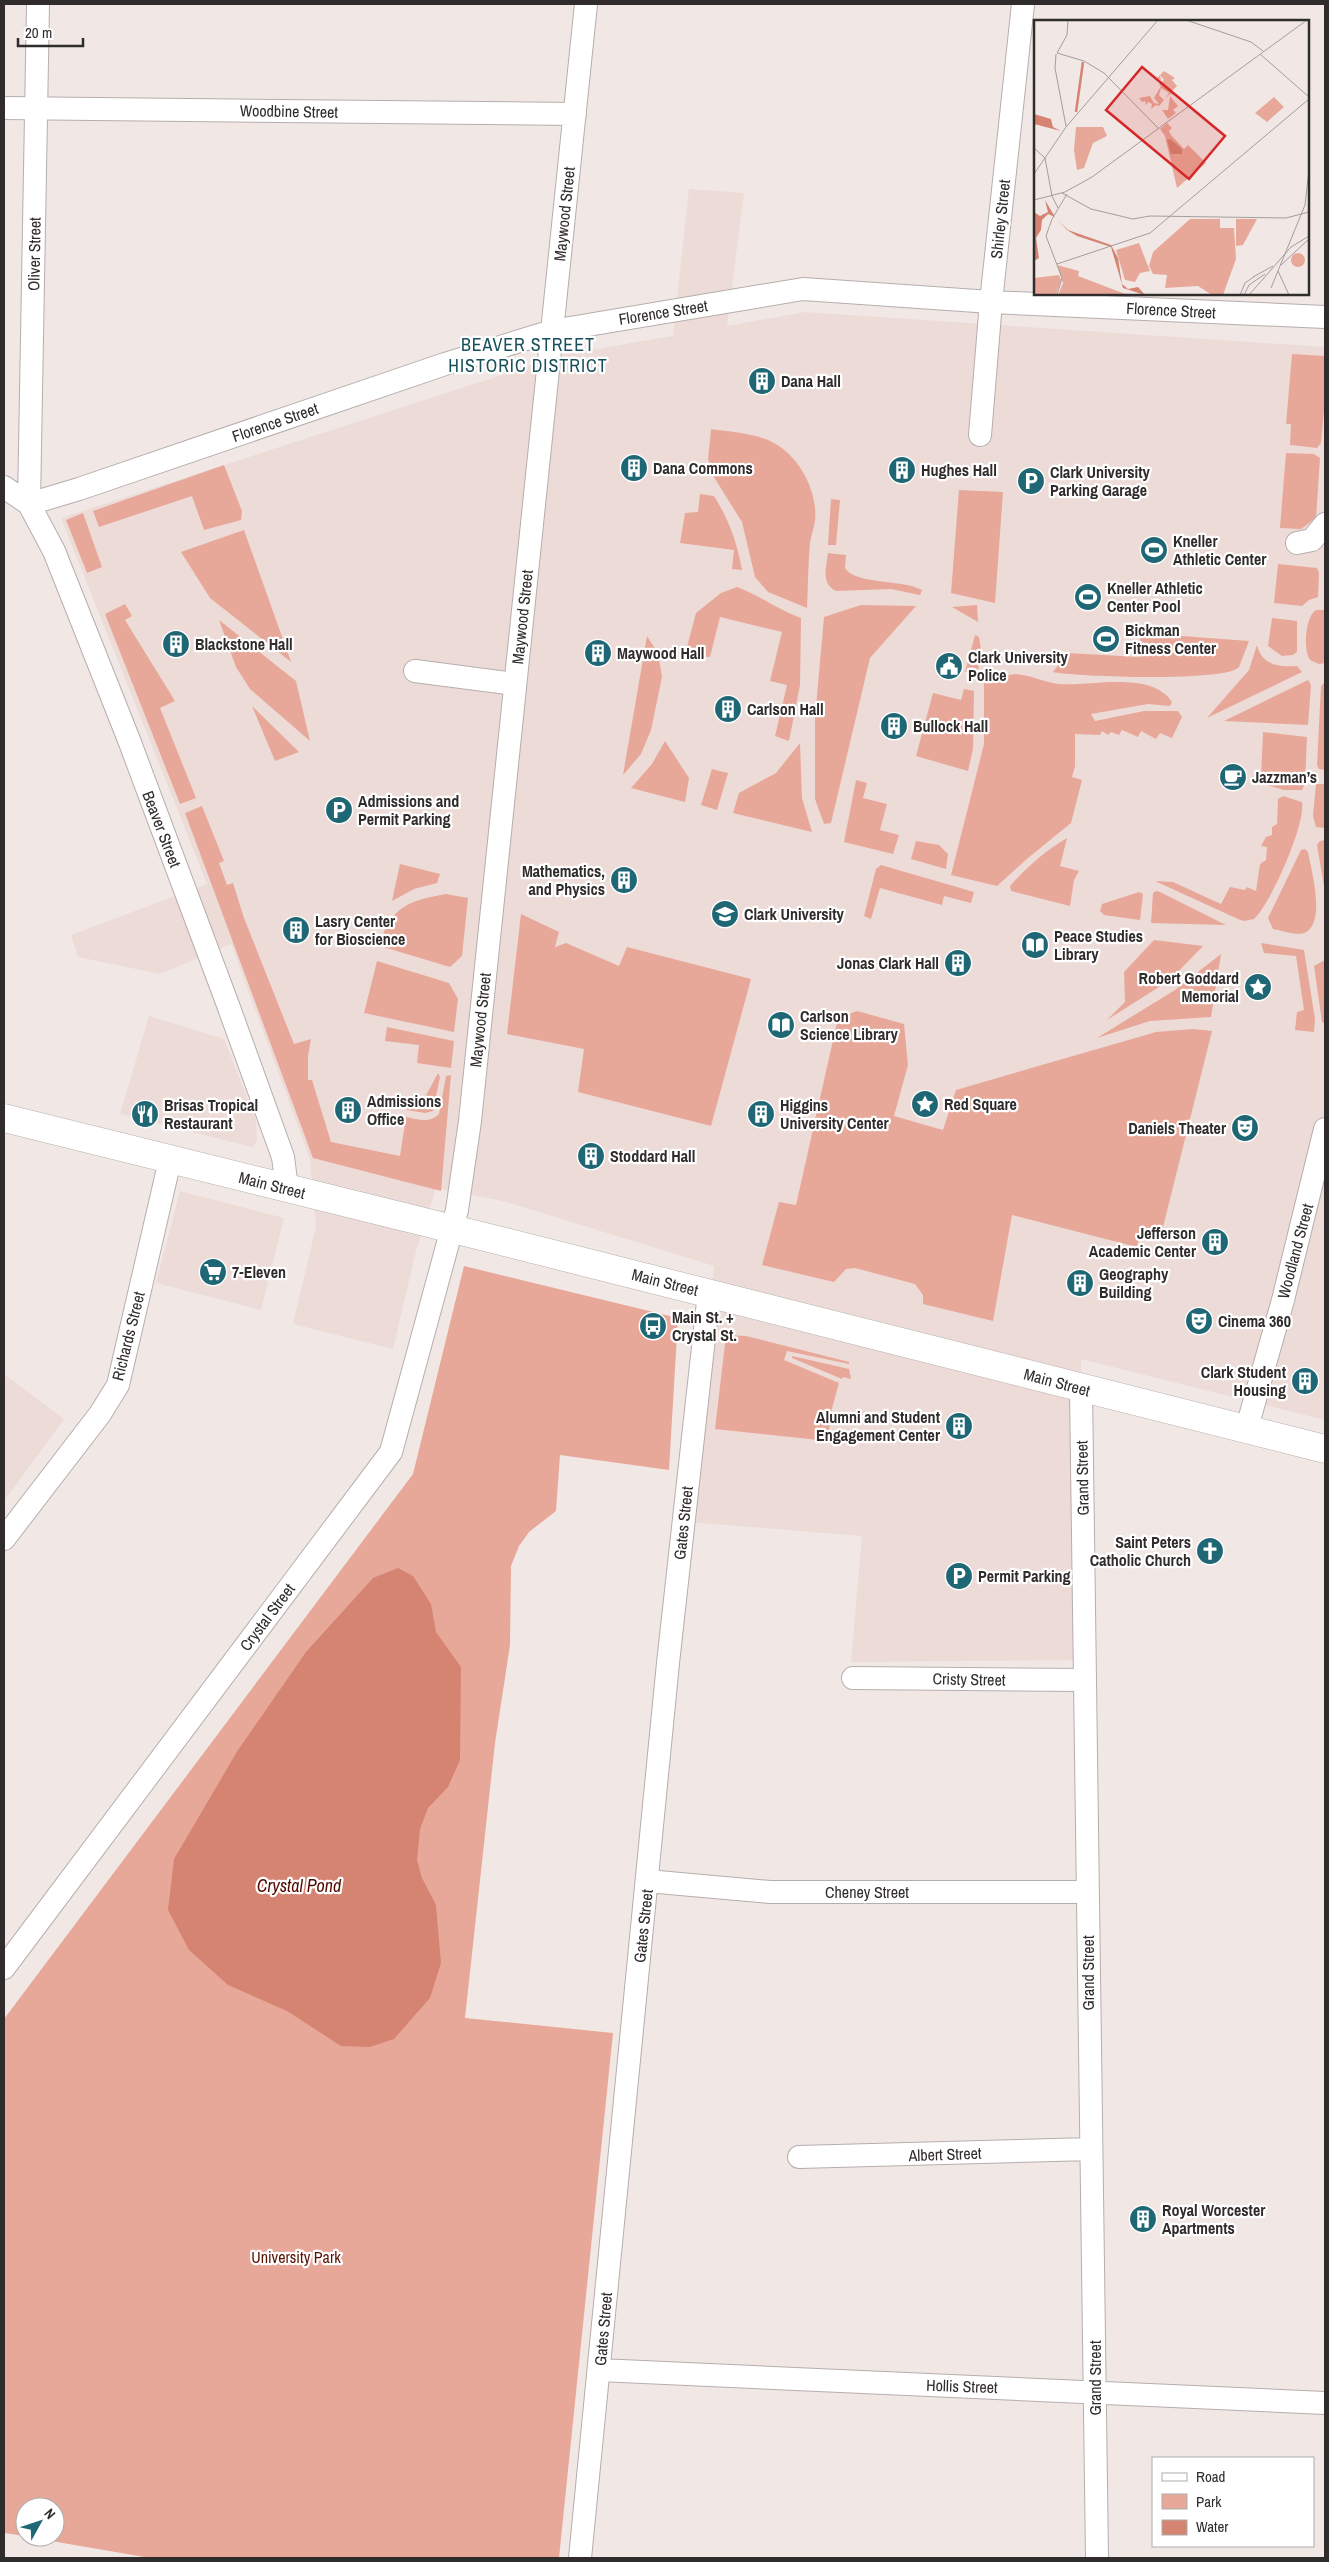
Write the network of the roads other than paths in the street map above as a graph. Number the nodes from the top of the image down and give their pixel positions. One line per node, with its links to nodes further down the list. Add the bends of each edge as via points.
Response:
1 (38, 4): 5 (street, Oliver Street)
2 (586, 4): 6 (street, Maywood Street)
3 (1023, 4): 7 (street, Shirley Street)
4 (4, 108): 5 (street, Woodbine Street)
5 (36, 108): 6 (street, Woodbine Street); 12 (street, Oliver Street)
6 (575, 114): 9 (street, Maywood Street)
7 (991, 302): 8 (street, Florence Street); 9 (street, Florence Street, via 803,289); 10 (street, Shirley Street)
8 (1325, 317)
9 (552, 330): 12 (street, Florence Street); 16 (street, Maywood Street)
10 (980, 435)
11 (4, 487): 12 (street, Beaver Street)
12 (29, 504): 20 (street, Beaver Street, via 54,551 132,749 283,1157)
13 (1325, 524): 14 (street, via 1312,540)
14 (1297, 543)
15 (415, 671): 16 (street)
16 (515, 684): 21 (street, Maywood Street, via 470,1121)
17 (4, 1118): 19 (main road, Main Street)
18 (1325, 1129): 24 (street, Woodland Street, via 1291,1269)
19 (170, 1160): 20 (main road, Main Street); 26 (street, Richards Street, via 118,1385 100,1414)
20 (286, 1188): 21 (main road, Main Street)
21 (452, 1229): 22 (main road, Main Street); 31 (street, Crystal Street, via 391,1452)
22 (709, 1293): 23 (main road, Main Street); 29 (street, Gates Street)
23 (1081, 1389): 24 (main road, Main Street); 28 (street, Grand Street)
24 (1246, 1431): 25 (main road, Main Street)
25 (1325, 1449)
26 (4, 1539)
27 (853, 1678): 28 (street, Cristy Street)
28 (1084, 1680): 30 (street, Grand Street)
29 (647, 1881): 30 (street, Cheney Street, via 770,1892); 34 (street, Gates Street)
30 (1088, 1892): 32 (street, Grand Street)
31 (4, 1968)
32 (1091, 2149): 33 (street, Albert Street); 35 (street, Grand Street)
33 (799, 2158)
34 (600, 2370): 35 (street, Hollis Street); 37 (street, Gates Street)
35 (1094, 2392): 36 (street, Hollis Street); 38 (street, Grand Street)
36 (1325, 2403)
37 (580, 2558)
38 (1097, 2558)

